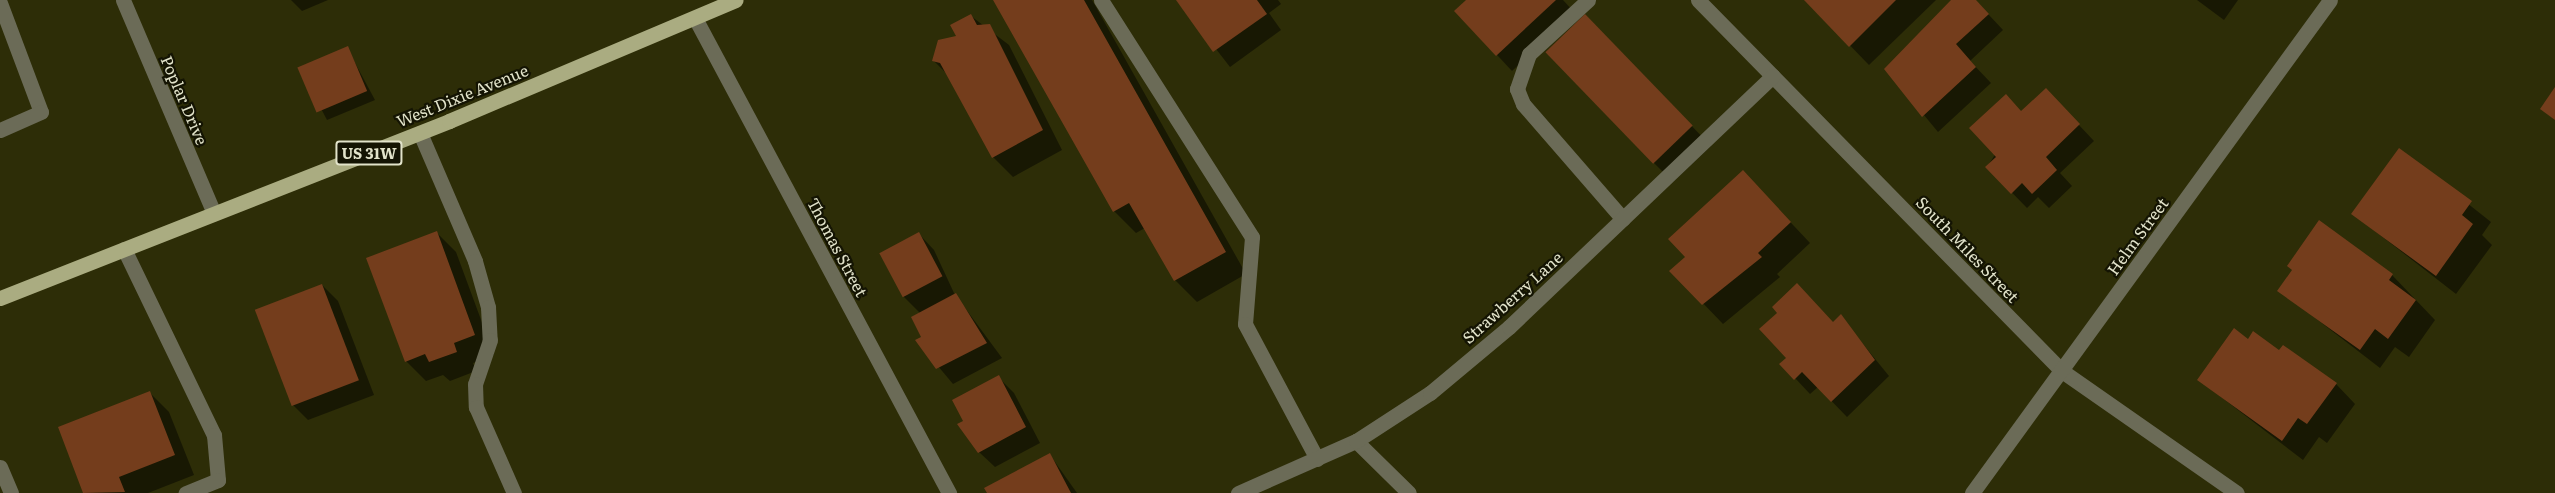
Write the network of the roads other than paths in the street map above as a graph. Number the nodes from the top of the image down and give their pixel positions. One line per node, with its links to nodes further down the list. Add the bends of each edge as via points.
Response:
1 (123, 0): 12 (street, Poplar Drive)
2 (735, 0): 8 (main road, West Dixie Avenue / US 31W)
3 (1101, 0): 18 (street, via 1252,237 1245,324)
4 (1588, 0): 13 (street, via 1529,54 1517,88 1523,104)
5 (1698, 0): 9 (street, South Miles Street)
6 (2330, 0): 16 (street, Helm Street)
7 (0, 3): 10 (street, via 41,112)
8 (695, 18): 11 (main road, West Dixie Avenue / US 31W); 23 (street, Thomas Street)
9 (1773, 76): 13 (street, Strawberry Lane); 16 (street, South Miles Street)
10 (0, 130)
11 (420, 133): 12 (main road, West Dixie Avenue / US 31W); 22 (street, via 475,261 488,307 490,340 475,384 476,406)
12 (214, 213): 14 (main road, West Dixie Avenue / US 31W)
13 (1623, 219): 17 (street, Strawberry Lane, via 1509,327 1430,393)
14 (124, 249): 15 (main road, West Dixie Avenue / US 31W); 21 (street, via 214,435 218,480)
15 (0, 298)
16 (2062, 371): 26 (street, Helm Street); 27 (street, South Miles Street)
17 (1356, 441): 18 (street, Strawberry Lane); 25 (street)
18 (1317, 459): 24 (street, Strawberry Lane)
19 (0, 467): 20 (street)
20 (10, 493)
21 (186, 493)
22 (514, 493)
23 (949, 493)
24 (1238, 493)
25 (1409, 493)
26 (1972, 493)
27 (2237, 493)

